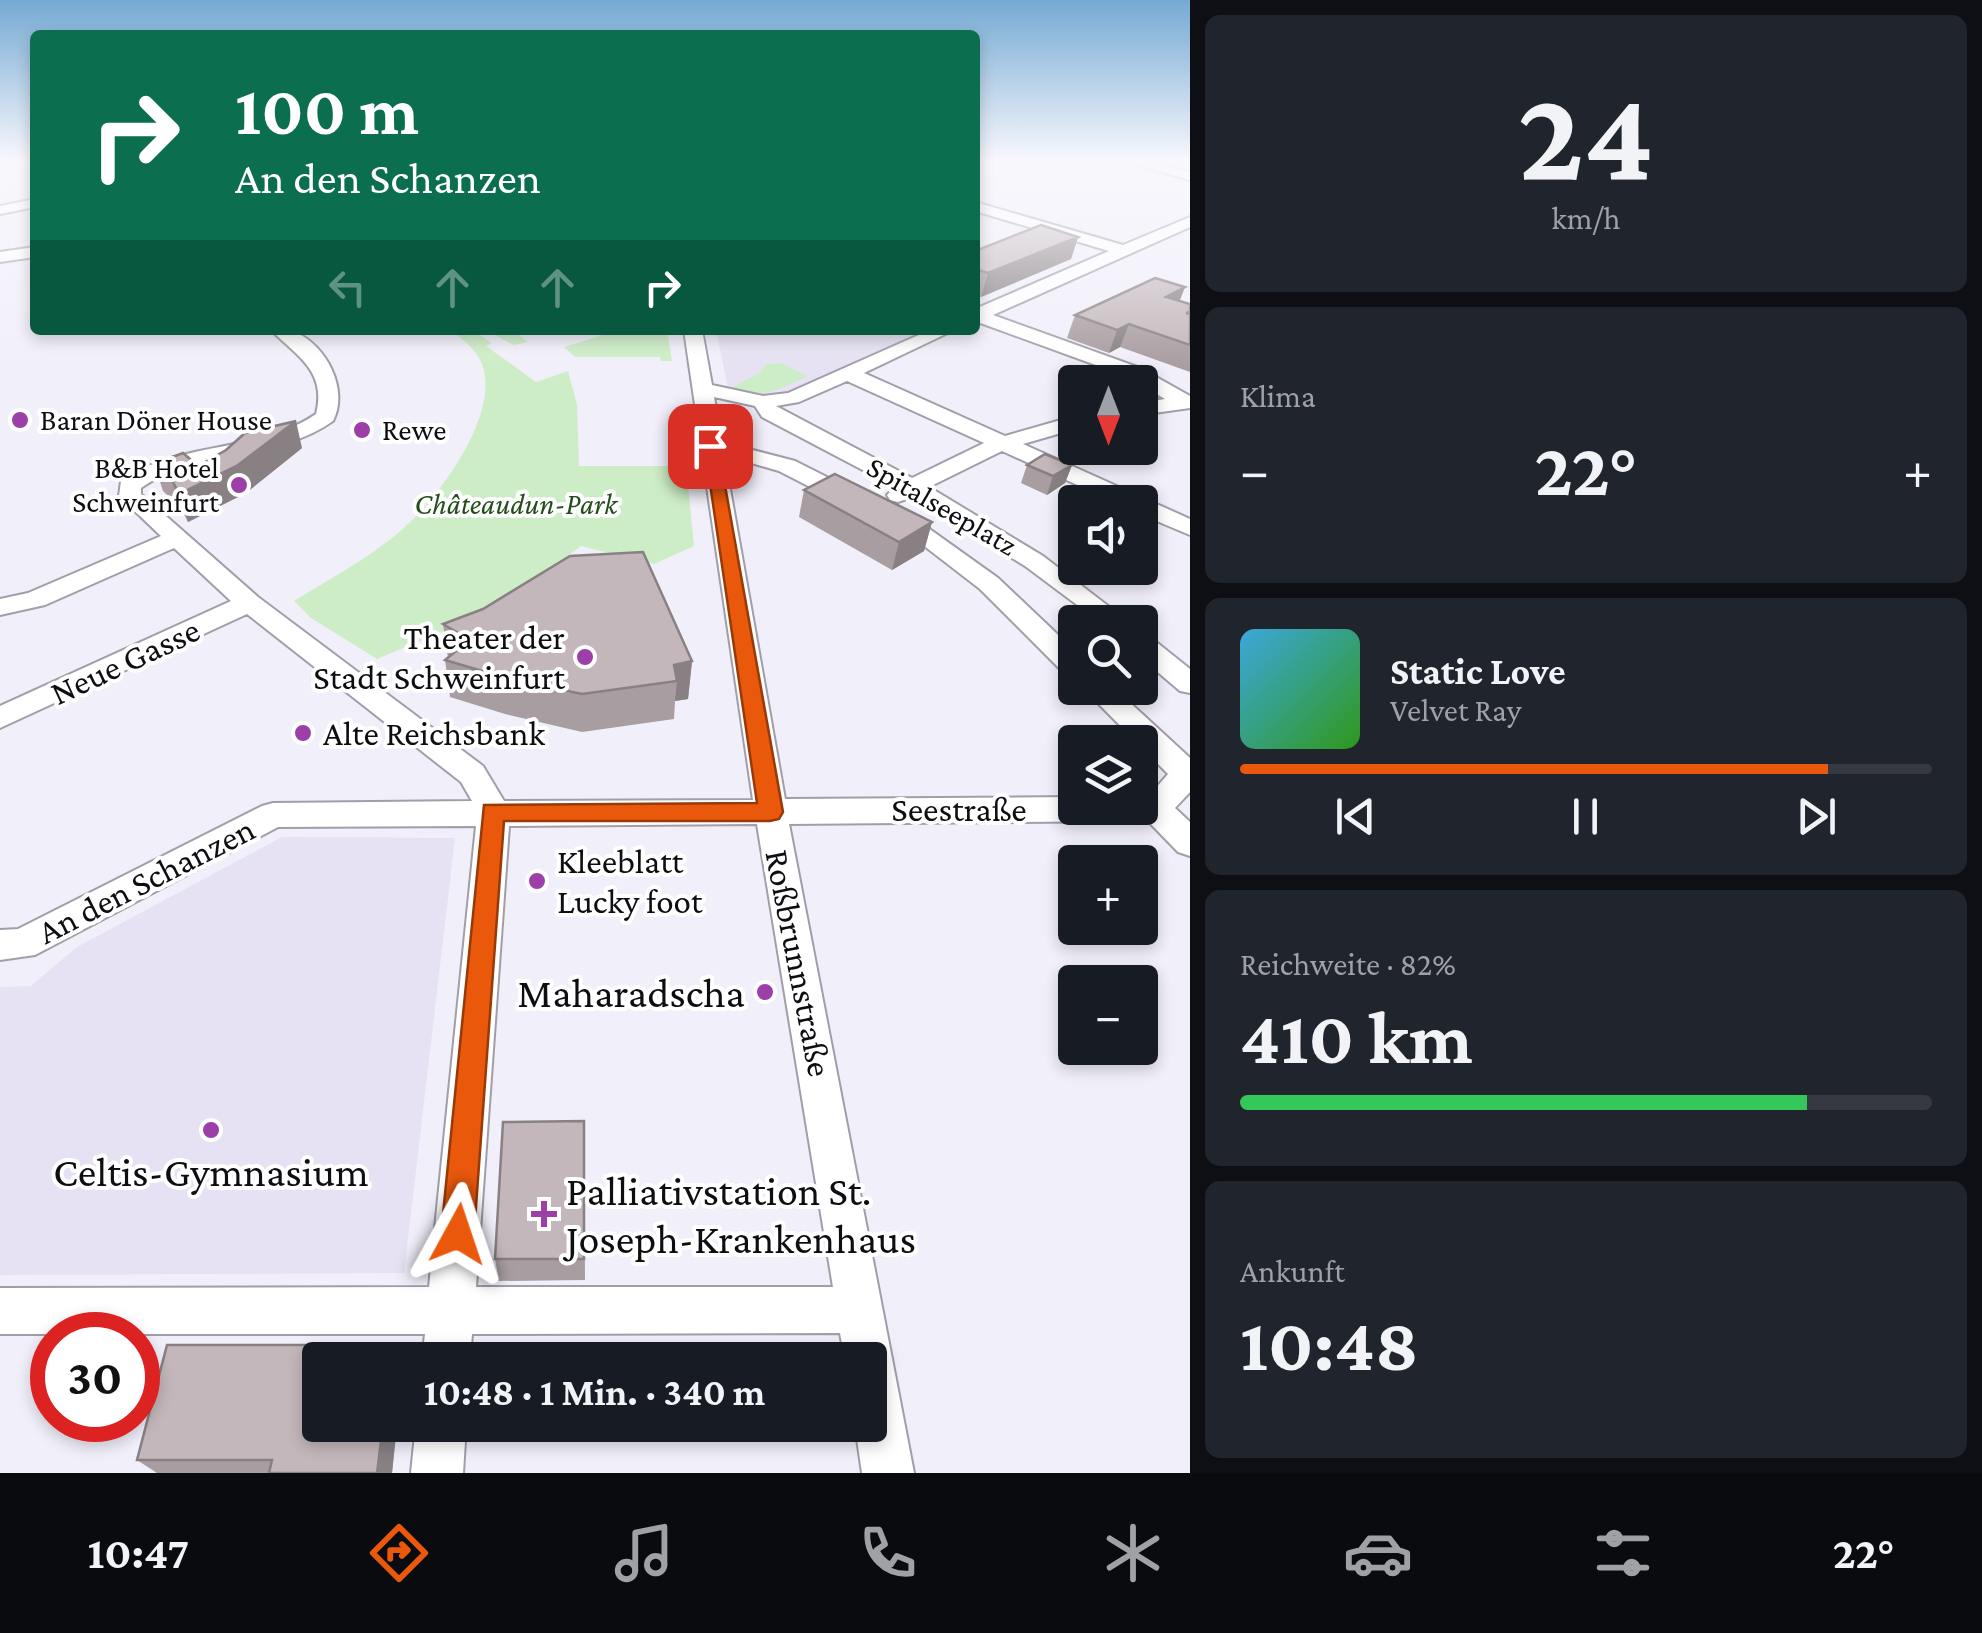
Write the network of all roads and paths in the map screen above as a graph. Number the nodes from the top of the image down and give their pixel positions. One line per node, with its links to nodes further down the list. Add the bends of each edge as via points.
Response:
1 (1053, 230): 3 (street)
2 (1168, 230): 3 (street)
3 (1120, 250): 6 (street)
4 (30, 253): 5 (street)
5 (0, 257)
6 (980, 313)
7 (980, 316): 14 (street, via 1133,372)
8 (288, 335): 24 (street, via 325,374 328,412 301,433 178,463 129,486 130,496)
9 (695, 335): 12 (street, Roßbrunnstraße)
10 (934, 335): 11 (street)
11 (849, 374): 13 (street, via 792,398); 17 (street)
12 (703, 389): 13 (street); 18 (street, Roßbrunnstraße)
13 (762, 402): 20 (street, Spitalseeplatz, via 769,413)
14 (1188, 402): 15 (street)
15 (1158, 406)
16 (1058, 427): 17 (street)
17 (1001, 443): 19 (street); 20 (street)
18 (710, 446): 21 (street, Spitalseeplatz, via 754,451); 38 (street, Roßbrunnstraße)
19 (1095, 485)
20 (912, 486): 21 (street); 26 (street, Spitalseeplatz, via 982,524)
21 (866, 501): 28 (street, Spitalseeplatz, via 934,541)
22 (1158, 514): 23 (street)
23 (1190, 528)
24 (175, 539): 25 (street); 27 (street, via 36,599)
25 (250, 604): 32 (street, Neue Gasse); 37 (street, via 472,774)
26 (1095, 605)
27 (0, 606)
28 (1058, 650)
29 (1158, 658): 30 (street)
30 (1190, 684)
31 (1115, 705): 33 (street)
32 (0, 718)
33 (1188, 772): 34 (street)
34 (1158, 807)
35 (1058, 810): 38 (street, Seestraße)
36 (1158, 811): 39 (street)
37 (493, 812): 38 (street, An den Schanzen); 40 (street, An den Schanzen, via 273,814 22,944); 43 (street)
38 (770, 812): 41 (street, Roßbrunnstraße)
39 (1190, 843)
40 (0, 944)
41 (861, 1310): 43 (street); 45 (street, Roßbrunnstraße)
42 (0, 1311): 43 (street)
43 (450, 1312): 44 (street)
44 (448, 1342)
45 (867, 1342)
46 (440, 1442): 48 (street)
47 (883, 1442): 49 (street, Roßbrunnstraße)
48 (437, 1473)
49 (888, 1473)

